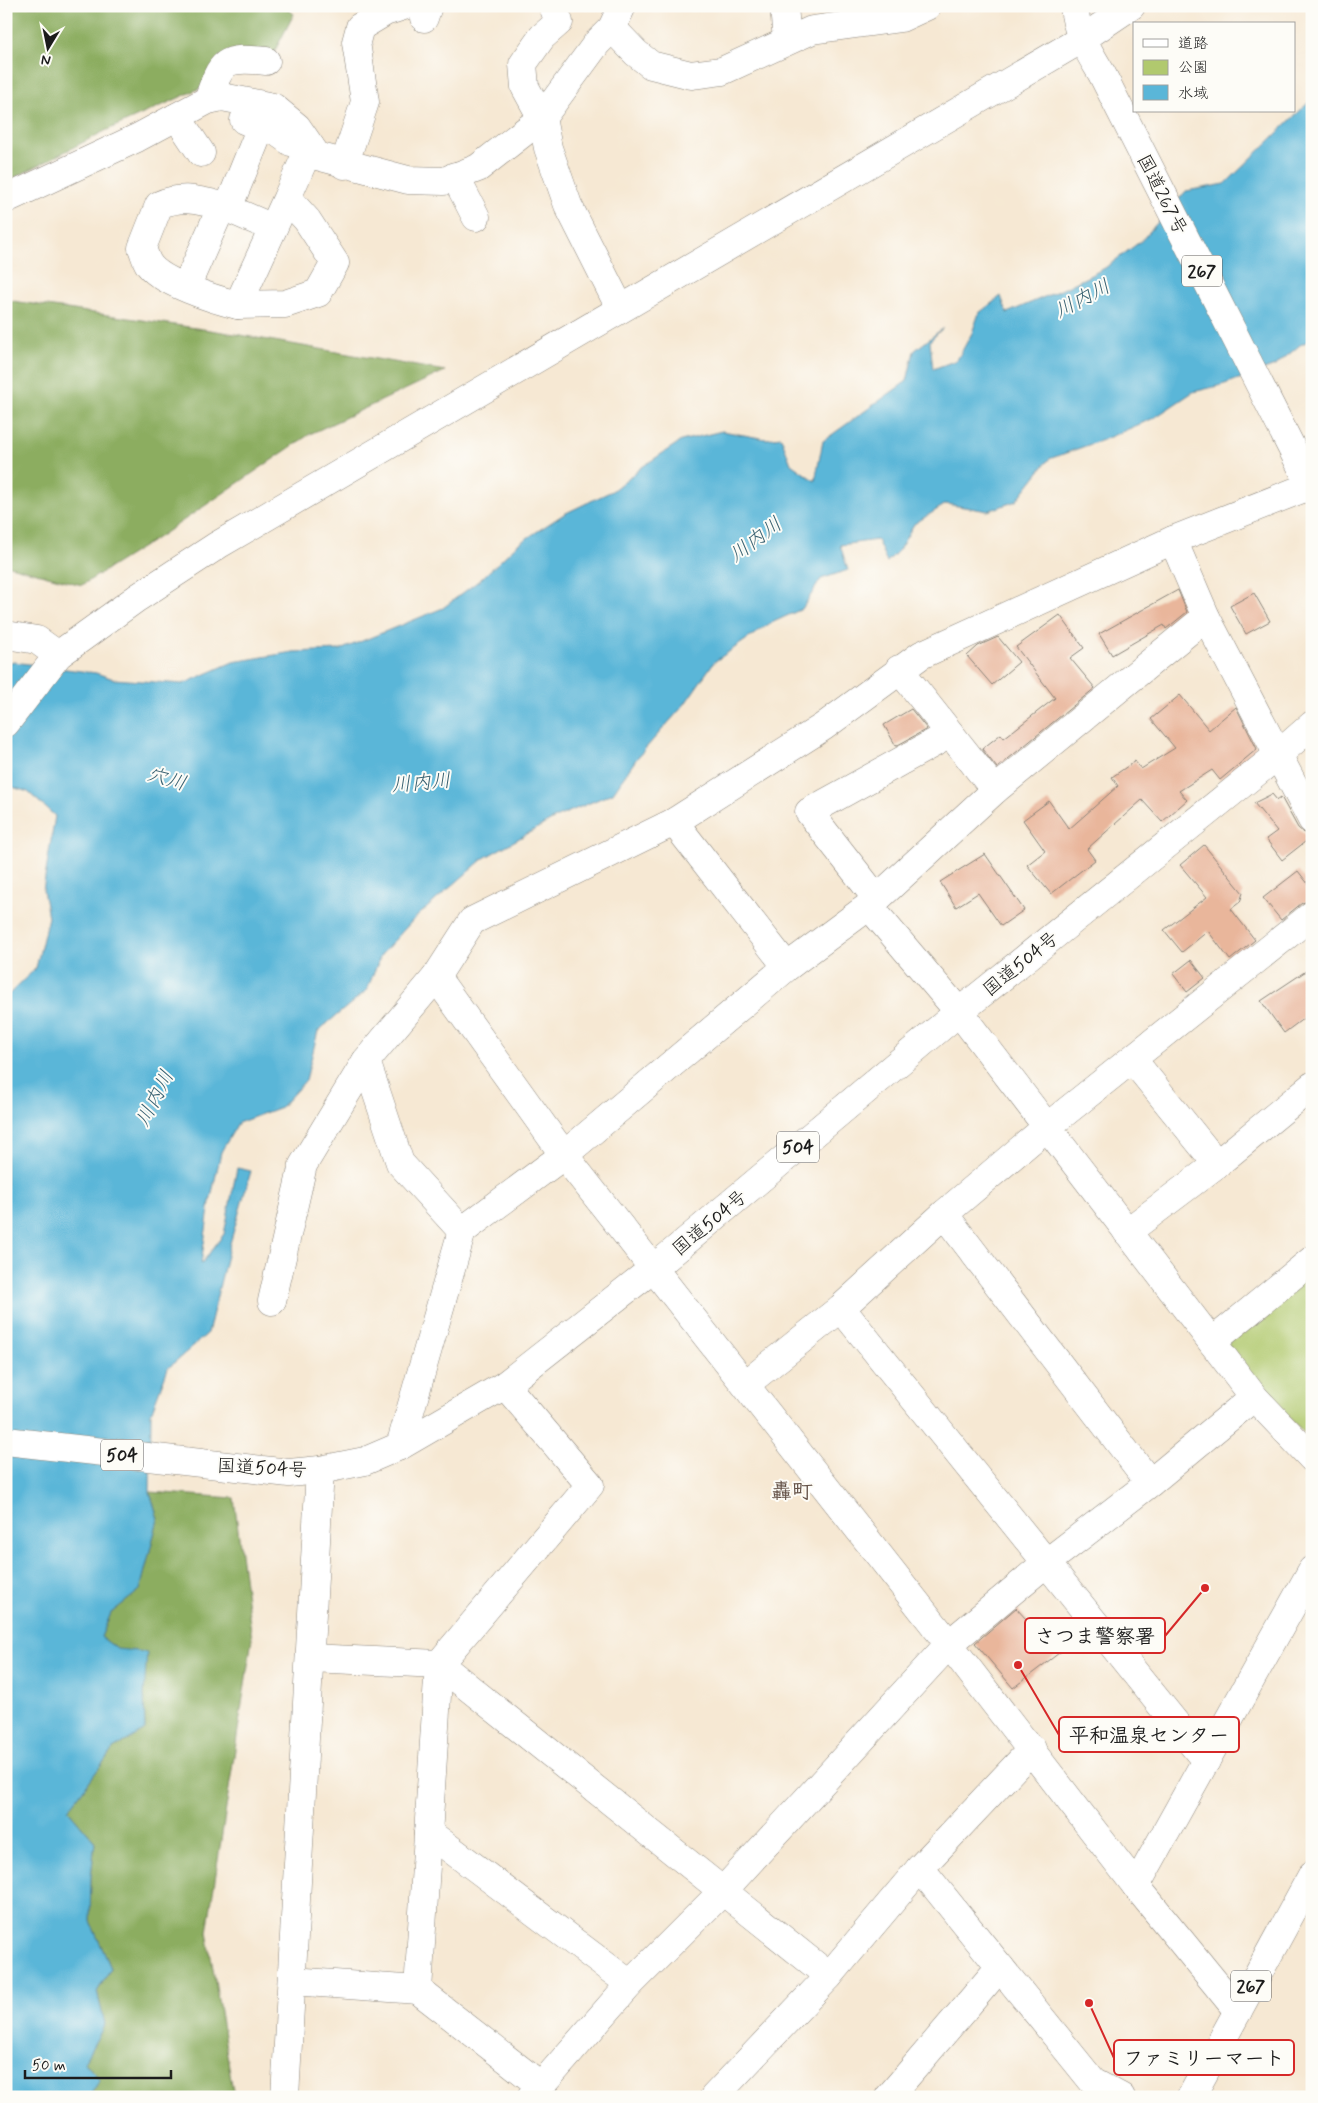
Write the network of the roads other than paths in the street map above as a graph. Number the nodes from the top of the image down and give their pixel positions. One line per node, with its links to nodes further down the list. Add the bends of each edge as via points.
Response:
1 (784, 6): 9 (main road)
2 (927, 6): 9 (main road, via 901,18 812,30)
3 (1074, 6): 8 (main road, 国道267号 / 267)
4 (1131, 6): 8 (main road)
5 (419, 10): 17 (main road, via 385,12 360,27 356,42 365,102)
6 (556, 14): 7 (main road); 13 (main road, via 523,64 525,86)
7 (610, 25): 9 (main road, via 651,65 691,75 722,71); 13 (main road)
8 (1082, 39): 26 (main road); 27 (main road, 国道267号 / 267)
9 (788, 41)
10 (266, 61): 11 (main road, via 236,58 224,64 216,76)
11 (217, 108): 12 (main road); 14 (main road); 15 (main road, via 222,97 273,107 297,126)
12 (177, 117): 16 (main road); 20 (main road)
13 (542, 118): 18 (main road, via 478,168); 26 (main road, via 548,148 568,205)
14 (261, 127): 15 (main road, via 274,130 291,142); 21 (main road)
15 (310, 146): 17 (main road, via 317,156); 19 (main road)
16 (202, 153)
17 (344, 165): 18 (main road, via 408,180 444,181)
18 (455, 176): 22 (main road)
19 (287, 198): 23 (main road); 25 (main road, via 307,220 335,263 318,293 285,304)
20 (6, 199)
21 (225, 207): 23 (main road); 24 (main road); 24 (main road, via 191,198 170,200 159,206 142,248 148,263 159,274)
22 (476, 217)
23 (274, 228): 25 (main road)
24 (186, 287): 25 (main road, via 210,298)
25 (238, 305)
26 (620, 308): 31 (main road, via 218,545)
27 (1309, 482): 28 (main road)
28 (1173, 540): 29 (main road); 32 (main road, via 921,655)
29 (1206, 617): 36 (main road); 37 (main road)
30 (6, 635): 31 (main road, via 36,640)
31 (58, 654): 33 (main road)
32 (899, 669): 35 (main road); 39 (main road, via 823,727)
33 (6, 723)
34 (1312, 725): 36 (main road, 国道504号 / 504)
35 (950, 734): 37 (main road); 40 (main road, via 809,812)
36 (1278, 755): 38 (main road); 44 (main road, 国道504号 / 504)
37 (995, 790): 40 (main road)
38 (1312, 820)
39 (674, 822): 42 (main road); 43 (main road, via 472,921)
40 (873, 903): 42 (main road); 44 (main road)
41 (1312, 916): 45 (main road)
42 (787, 966): 49 (main road)
43 (436, 977): 46 (main road); 49 (main road)
44 (959, 1012): 48 (main road); 55 (main road, 国道504号 / 504)
45 (1133, 1060): 48 (main road); 50 (main road)
46 (366, 1061): 52 (main road, via 400,1163); 56 (main road, via 303,1165)
47 (1312, 1086): 50 (main road)
48 (1047, 1127): 51 (main road); 53 (main road)
49 (564, 1155): 52 (main road); 55 (main road)
50 (1217, 1164): 53 (main road)
51 (944, 1214): 57 (main road); 66 (main road)
52 (462, 1231): 63 (main road)
53 (1127, 1232): 58 (main road)
54 (1312, 1260): 58 (main road)
55 (654, 1268): 59 (main road); 60 (main road, 国道504号 / 504)
56 (272, 1301)
57 (841, 1308): 59 (main road); 67 (main road)
58 (1212, 1342): 61 (main road)
59 (746, 1384): 69 (main road)
60 (504, 1385): 63 (main road, 国道504号 / 504); 71 (main road, via 590,1484)
61 (1254, 1397): 64 (main road); 66 (main road)
62 (6, 1442): 65 (main road, 国道504号 / 504, via 289,1473)
63 (400, 1446): 65 (main road, 国道504号 / 504, via 365,1461)
64 (1312, 1458)
65 (320, 1470): 70 (main road)
66 (1150, 1483): 67 (main road)
67 (1046, 1563): 69 (main road); 73 (main road)
68 (1312, 1570): 73 (main road)
69 (949, 1644): 72 (main road); 78 (main road)
70 (310, 1658): 71 (main road); 81 (main road)
71 (439, 1664): 74 (main road); 78 (main road)
72 (1032, 1749): 75 (main road); 77 (main road)
73 (1206, 1761): 77 (main road)
74 (428, 1832): 82 (main road); 83 (main road)
75 (920, 1868): 79 (main road); 80 (main road)
76 (1312, 1875): 84 (main road, 267)
77 (1136, 1886): 84 (main road)
78 (722, 1892): 80 (main road); 82 (main road)
79 (1000, 1967): 85 (main road); 89 (main road)
80 (829, 1976): 88 (main road)
81 (292, 1981): 83 (main road); 87 (main road)
82 (630, 1984): 86 (main road)
83 (418, 1990): 86 (main road)
84 (1238, 2011): 91 (main road, 267)
85 (1089, 2090): 90 (main road)
86 (536, 2091)
87 (285, 2097)
88 (714, 2097)
89 (889, 2097)
90 (1121, 2097)
91 (1191, 2097)

